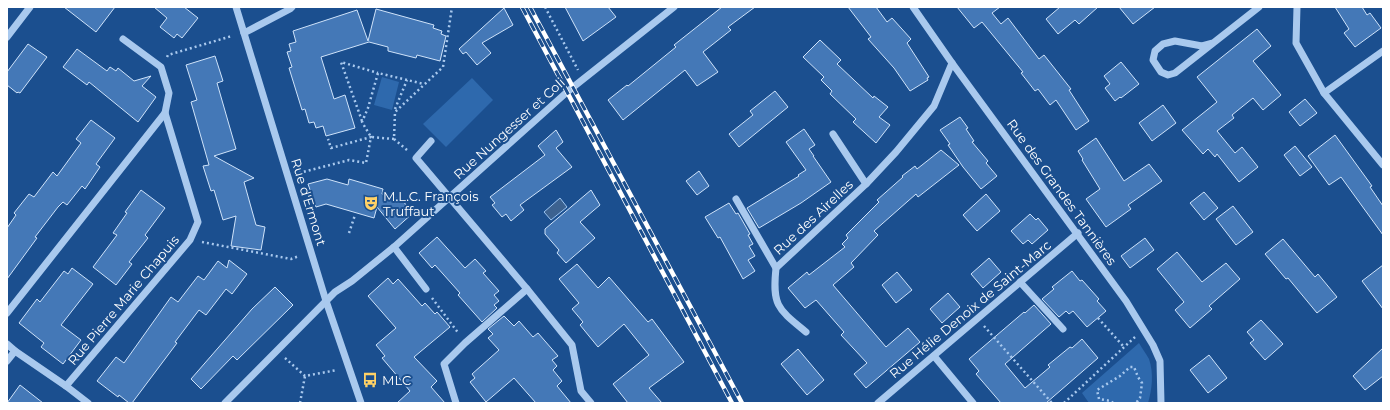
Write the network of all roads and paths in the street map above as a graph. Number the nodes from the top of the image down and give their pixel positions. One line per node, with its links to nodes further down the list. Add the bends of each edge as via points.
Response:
1 (30, 7): 11 (street)
2 (236, 7): 10 (street, Rue d'Ermont)
3 (452, 7): 20 (path, via 443,67)
4 (545, 7): 18 (path)
5 (674, 7): 18 (street, Rue Nungesser et Coli)
6 (913, 7): 15 (street, Rue des Grandes Tannières)
7 (1259, 7): 13 (street)
8 (1296, 7): 21 (street, via 1296,43)
9 (293, 8): 10 (street)
10 (244, 33): 16 (path, via 168,55); 32 (street, Rue d'Ermont)
11 (7, 37)
12 (123, 39): 16 (street)
13 (1213, 43): 13 (street, via 1175,73 1168,75 1161,72 1153,60 1155,51 1163,44 1175,41 1202,46)
14 (1383, 51): 21 (street)
15 (952, 63): 33 (street, Rue des Airelles, via 934,106); 38 (street, Rue des Grandes Tannières)
16 (161, 67): 23 (street, Rue Pierre Marie Chapuis, via 169,93)
17 (378, 73): 19 (path); 24 (path); 24 (path, via 341,62)
18 (583, 79): 34 (street, Rue Nungesser et Coli)
19 (407, 80): 20 (path); 22 (path)
20 (424, 84): 22 (path)
21 (1324, 93): 31 (street)
22 (394, 112): 28 (path)
23 (165, 113): 39 (street, Rue Pierre Marie Chapuis, via 198,222); 47 (street, Rue Pierre Marie Chapuis)
24 (362, 122): 26 (path)
25 (833, 134): 33 (street, Rue des Airelles)
26 (371, 137): 27 (path, via 332,148); 28 (path); 32 (path, via 366,163 348,160)
27 (328, 139)
28 (394, 139): 30 (path)
29 (431, 141): 30 (street)
30 (416, 158): 34 (street)
31 (1383, 165)
32 (288, 175): 41 (street, Rue d'Ermont)
33 (866, 184): 42 (street, Rue des Airelles)
34 (449, 197): 40 (street, Rue Nungesser et Coli); 44 (street)
35 (736, 199): 42 (street, Rue des Airelles)
36 (355, 214): 37 (path)
37 (349, 233)
38 (1078, 233): 43 (street, Rue Hélie Denoix de Saint-Marc); 51 (street, Rue des Grandes Tannières)
39 (190, 240): 41 (path, via 291,259); 62 (street, Rue Pierre Marie Chapuis)
40 (394, 247): 45 (street); 46 (street, Rue Nungesser et Coli)
41 (311, 252): 46 (street, Rue d'Ermont)
42 (776, 268): 52 (street, Rue des Airelles, via 774,288 777,305)
43 (1020, 282): 49 (street, Rue Hélie Denoix de Saint-Marc); 50 (street)
44 (527, 288): 53 (street); 68 (street, via 572,345 581,390)
45 (426, 289): 53 (path)
46 (326, 301): 57 (street, Rue Nungesser et Coli); 60 (street, Rue d'Ermont)
47 (7, 313)
48 (1098, 318): 55 (path)
49 (978, 319): 58 (street, Rue Hélie Denoix de Saint-Marc); 71 (path)
50 (1063, 329)
51 (1144, 329): 55 (path); 75 (street, Rue des Grandes Tannières, via 1160,361)
52 (806, 332)
53 (465, 343): 67 (street, via 444,364)
54 (7, 344): 56 (street)
55 (1124, 347): 72 (path)
56 (15, 351): 59 (street); 62 (street)
57 (277, 352): 61 (path); 64 (street, Rue Nungesser et Coli)
58 (934, 356): 69 (street, Rue Hélie Denoix de Saint-Marc); 70 (street)
59 (7, 361)
60 (350, 368): 61 (path); 66 (street, Rue d'Ermont)
61 (305, 376): 65 (path)
62 (66, 386): 63 (street)
63 (88, 403)
64 (225, 403)
65 (300, 403)
66 (361, 403)
67 (456, 403)
68 (591, 403)
69 (878, 403)
70 (973, 403)
71 (1052, 403)
72 (1064, 403)
73 (1113, 403): 74 (path, via 1099,398 1097,390 1130,367 1134,367 1142,384 1140,398)
74 (1136, 403)
75 (1161, 403)

